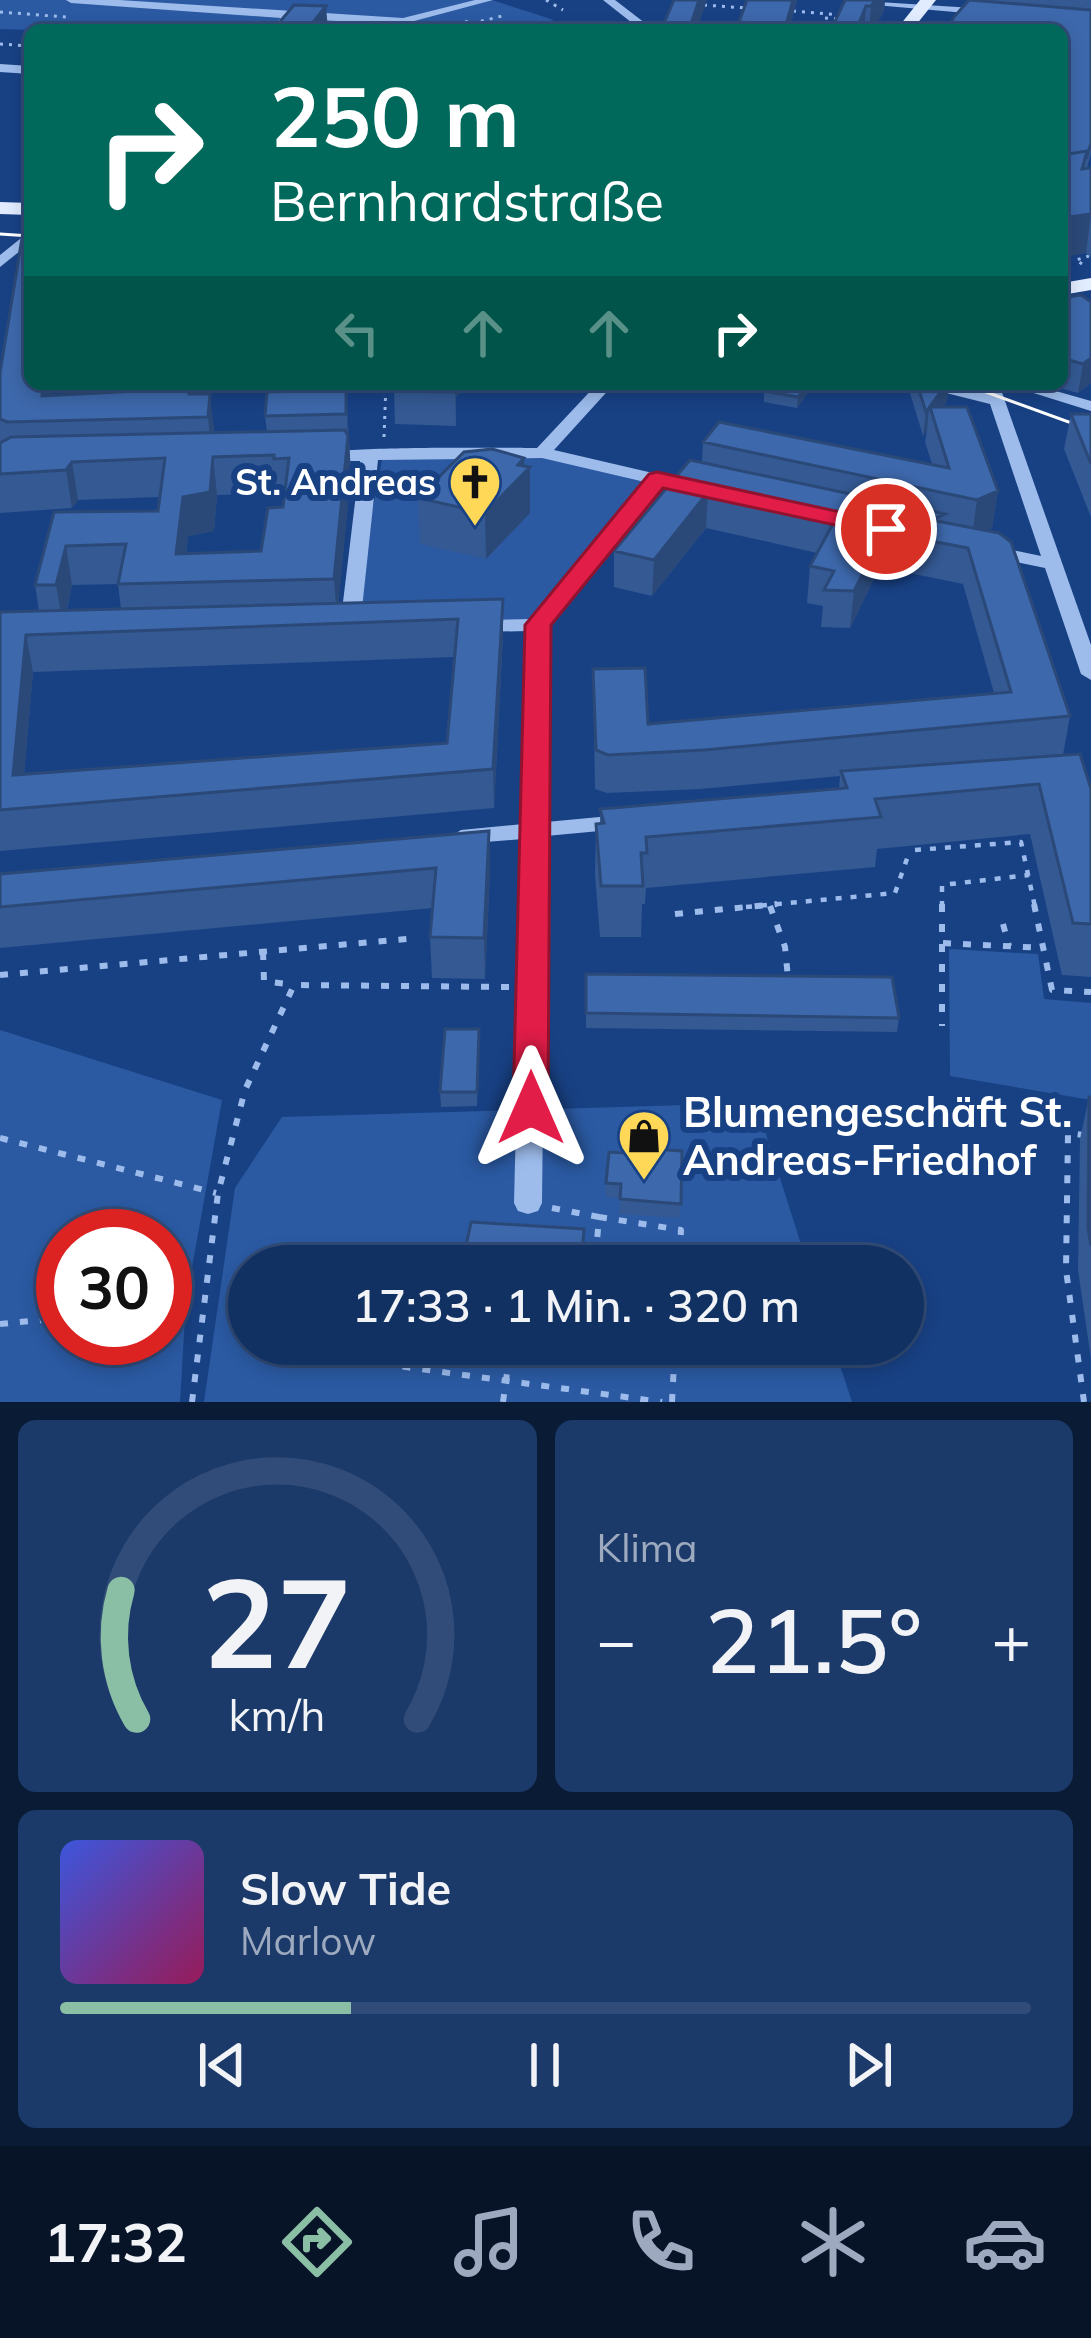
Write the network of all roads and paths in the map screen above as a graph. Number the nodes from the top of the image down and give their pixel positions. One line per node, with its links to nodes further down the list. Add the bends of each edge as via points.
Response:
1 (70, 0): 13 (street)
2 (488, 0): 13 (street, via 403,21)
3 (546, 0): 10 (path)
4 (608, 0): 19 (street)
5 (706, 0): 9 (path)
6 (863, 0): 7 (street); 8 (street)
7 (925, 3): 12 (street)
8 (850, 4): 15 (path)
9 (749, 8)
10 (563, 10)
11 (794, 11): 15 (path)
12 (1002, 13)
13 (290, 15): 17 (street)
14 (506, 15): 18 (path)
15 (839, 17): 16 (path); 20 (path)
16 (825, 18)
17 (282, 24)
18 (470, 24)
19 (641, 24)
20 (835, 24)
21 (15, 248): 23 (street)
22 (1089, 256): 24 (path, via 1076,260)
23 (0, 263)
24 (1086, 274)
25 (385, 390): 31 (path)
26 (600, 390): 30 (street)
27 (1034, 390): 29 (street)
28 (993, 392): 36 (street)
29 (1091, 406)
30 (542, 453): 31 (street); 33 (street)
31 (376, 454): 32 (street); 41 (street)
32 (308, 456)
33 (657, 479): 34 (street); 37 (street)
34 (726, 494)
35 (978, 549): 36 (street)
36 (1052, 564): 42 (street)
37 (538, 625): 38 (street); 44 (street)
38 (467, 626)
39 (374, 627): 41 (street)
40 (327, 628): 41 (street)
41 (350, 628)
42 (1091, 674)
43 (650, 819): 44 (street)
44 (534, 830): 45 (street); 58 (street)
45 (440, 838)
46 (1029, 875): 47 (path, via 1020,838 912,852 895,893); 51 (path, via 943,885); 53 (path)
47 (770, 906): 48 (path); 56 (path)
48 (675, 914)
49 (1004, 925): 52 (path)
50 (418, 938): 54 (path)
51 (943, 943): 52 (path); 60 (path)
52 (1009, 946): 53 (path)
53 (1044, 948): 59 (path, via 1052,990)
54 (263, 952): 55 (path); 57 (path, via 264,981)
55 (0, 975)
56 (788, 978)
57 (294, 985): 58 (path); 63 (path, via 245,1090)
58 (530, 987): 64 (street)
59 (1091, 992)
60 (942, 1026)
61 (1091, 1136): 78 (path, via 1068,1133 1066,1270)
62 (0, 1138): 63 (path)
63 (218, 1193): 74 (path)
64 (528, 1203): 65 (path)
65 (599, 1217): 66 (path); 67 (path, via 681,1230)
66 (597, 1245)
67 (680, 1245)
68 (36, 1321): 69 (path)
69 (0, 1324)
70 (390, 1365): 73 (path)
71 (508, 1365): 73 (path)
72 (674, 1365): 77 (path)
73 (506, 1381): 75 (path); 76 (path)
74 (192, 1402)
75 (503, 1402)
76 (662, 1402)
77 (672, 1402)
78 (1084, 1402)

